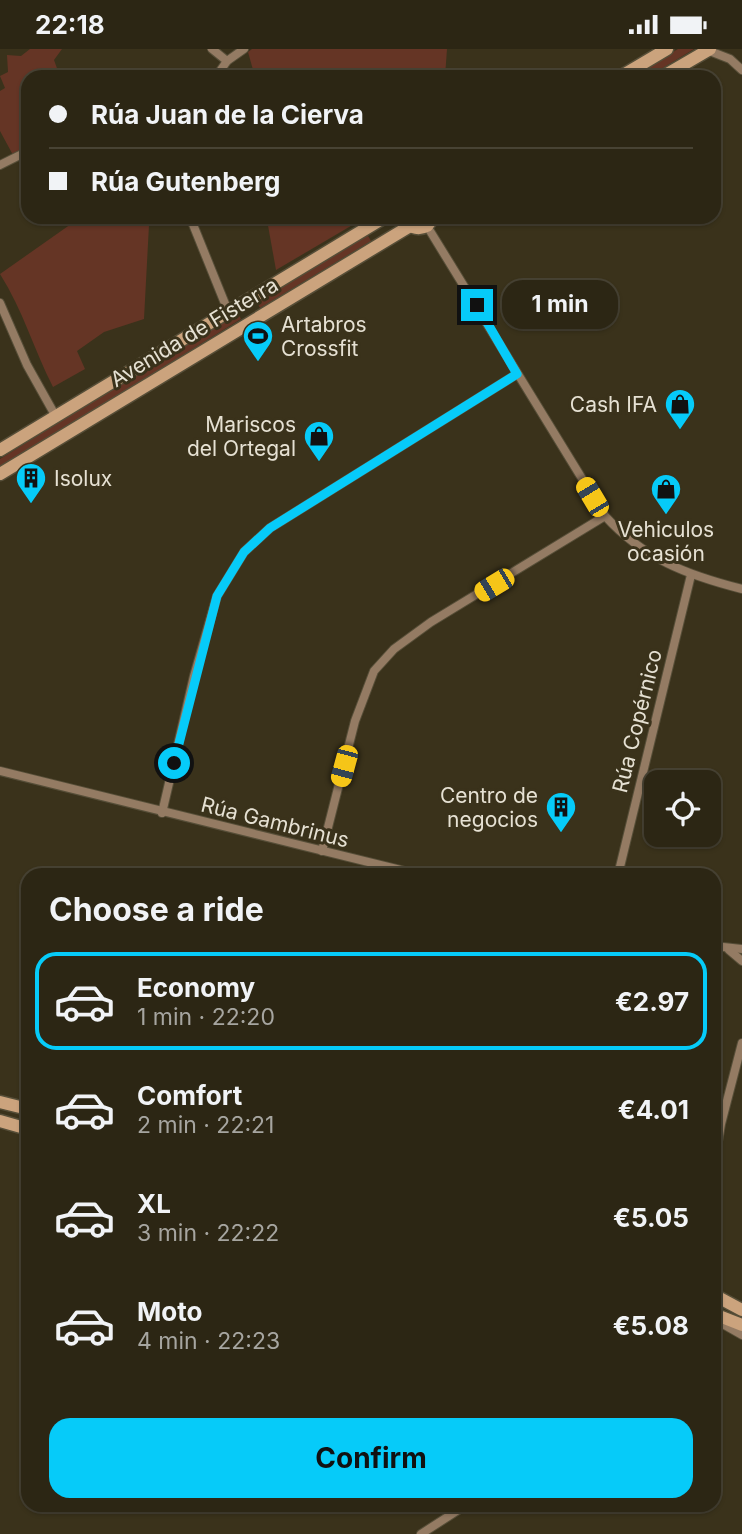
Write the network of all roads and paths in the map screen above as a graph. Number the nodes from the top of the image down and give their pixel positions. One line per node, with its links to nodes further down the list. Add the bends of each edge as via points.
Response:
1 (212, 49): 5 (street)
2 (244, 49): 5 (street)
3 (662, 50): 7 (main road)
4 (708, 50): 8 (main road); 9 (street, via 730,59)
5 (227, 61): 6 (street)
6 (221, 70)
7 (631, 70)
8 (674, 70)
9 (742, 71)
10 (21, 154): 11 (street)
11 (0, 165)
12 (193, 224): 19 (street)
13 (373, 224): 19 (main road, Avenida de Fisterra)
14 (402, 224): 23 (main road, Avenida de Fisterra)
15 (411, 224): 16 (main road, Avenida de Fisterra, via 417,229)
16 (427, 224)
17 (432, 224): 20 (street)
18 (0, 303): 21 (street)
19 (228, 310): 21 (main road, Avenida de Fisterra)
20 (517, 374): 24 (street); 28 (street, via 270,528 244,552 217,596)
21 (55, 415): 22 (main road, Avenida de Fisterra)
22 (0, 450)
23 (0, 474)
24 (605, 516): 25 (street, via 640,549); 29 (street, via 431,622 394,649 374,671 355,721)
25 (691, 575): 26 (street); 31 (street, Rúa Copérnico)
26 (742, 589)
27 (0, 771): 28 (street, Rúa Gambrinus)
28 (162, 813): 29 (street, Rúa Gambrinus)
29 (322, 851): 30 (street, Rúa Gambrinus)
30 (392, 868)
31 (619, 868)
32 (721, 948): 34 (street)
33 (742, 949): 34 (street)
34 (729, 950): 35 (street)
35 (742, 961)
36 (742, 1044): 40 (street)
37 (0, 1102): 38 (main road)
38 (21, 1106)
39 (0, 1121): 41 (main road)
40 (721, 1124)
41 (21, 1127)
42 (721, 1299): 43 (main road)
43 (739, 1308)
44 (721, 1319): 46 (main road)
45 (721, 1322): 47 (street)
46 (742, 1325)
47 (742, 1335)
48 (455, 1512): 49 (street)
49 (421, 1534)

